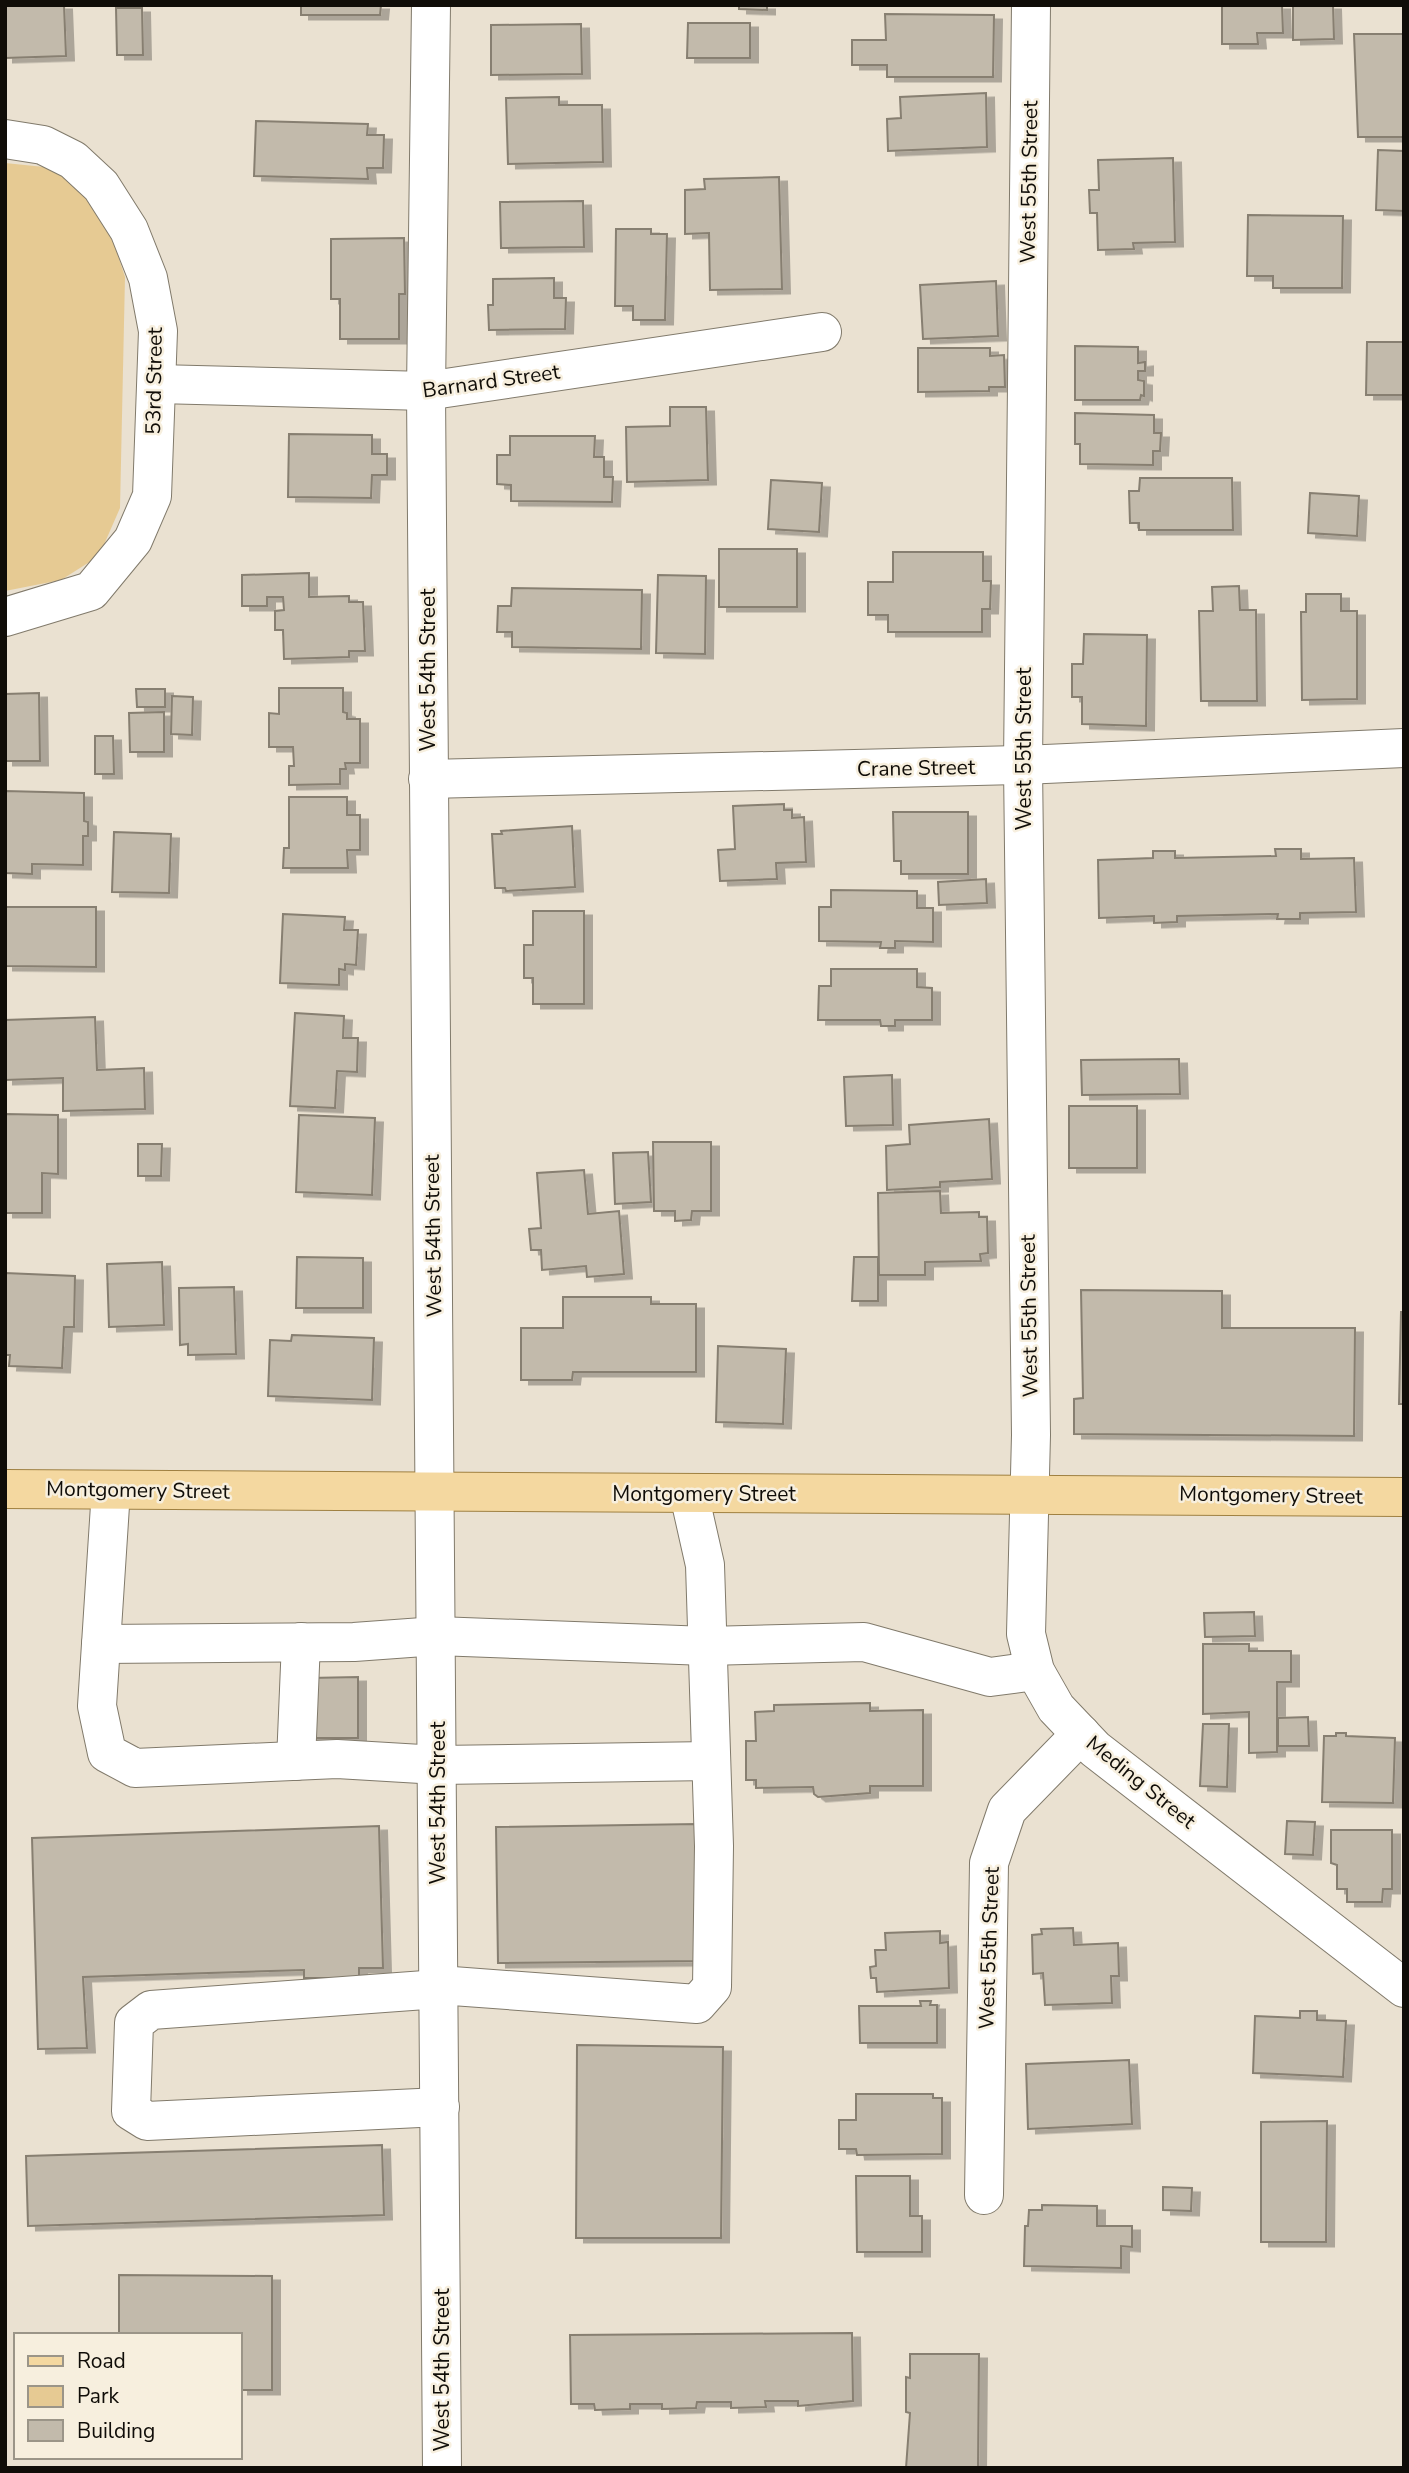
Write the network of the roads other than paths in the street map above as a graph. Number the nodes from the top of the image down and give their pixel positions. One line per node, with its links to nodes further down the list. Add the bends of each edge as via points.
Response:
1 (431, 5): 6 (street, West 54th Street)
2 (1031, 5): 9 (street, West 55th Street)
3 (5, 139): 5 (street, 53rd Street, via 43,145 73,160 101,186 129,230 148,278 158,331)
4 (822, 332): 6 (street, Barnard Street)
5 (157, 384): 6 (street, Barnard Street); 7 (street, 53rd Street, via 152,496 133,540 91,591)
6 (426, 391): 10 (street, West 54th Street)
7 (5, 617)
8 (1404, 748): 9 (street, Crane Street)
9 (1023, 765): 10 (street, Crane Street); 13 (street, West 55th Street)
10 (428, 779): 14 (street, West 54th Street)
11 (5, 1489): 12 (main road, Montgomery Street)
12 (111, 1490): 14 (main road, Montgomery Street); 19 (street)
13 (1031, 1493): 15 (main road, Montgomery Street); 16 (main road, Montgomery Street); 21 (street, Meding Street, via 1026,1634)
14 (436, 1494): 15 (main road, Montgomery Street); 17 (street, West 54th Street)
15 (689, 1494): 20 (street, via 705,1566)
16 (1404, 1497)
17 (437, 1636): 18 (street); 20 (street); 25 (street, West 54th Street)
18 (301, 1642): 19 (street); 23 (street)
19 (101, 1644): 23 (street, via 97,1706 107,1753 135,1768)
20 (707, 1646): 21 (street, via 864,1642 990,1677); 24 (street)
21 (1035, 1671): 22 (street, Meding Street, via 1056,1707)
22 (1081, 1734): 27 (street, Meding Street); 29 (street, West 55th Street, via 1007,1810 989,1863)
23 (296, 1761): 25 (street)
24 (711, 1761): 25 (street); 26 (street, via 712,1987 697,2004)
25 (438, 1765): 26 (street, West 54th Street)
26 (439, 1987): 28 (street, West 54th Street); 28 (street, via 151,2010 134,2022 131,2111 147,2121)
27 (1404, 1989)
28 (440, 2107): 30 (street, West 54th Street)
29 (984, 2194)
30 (442, 2468)

